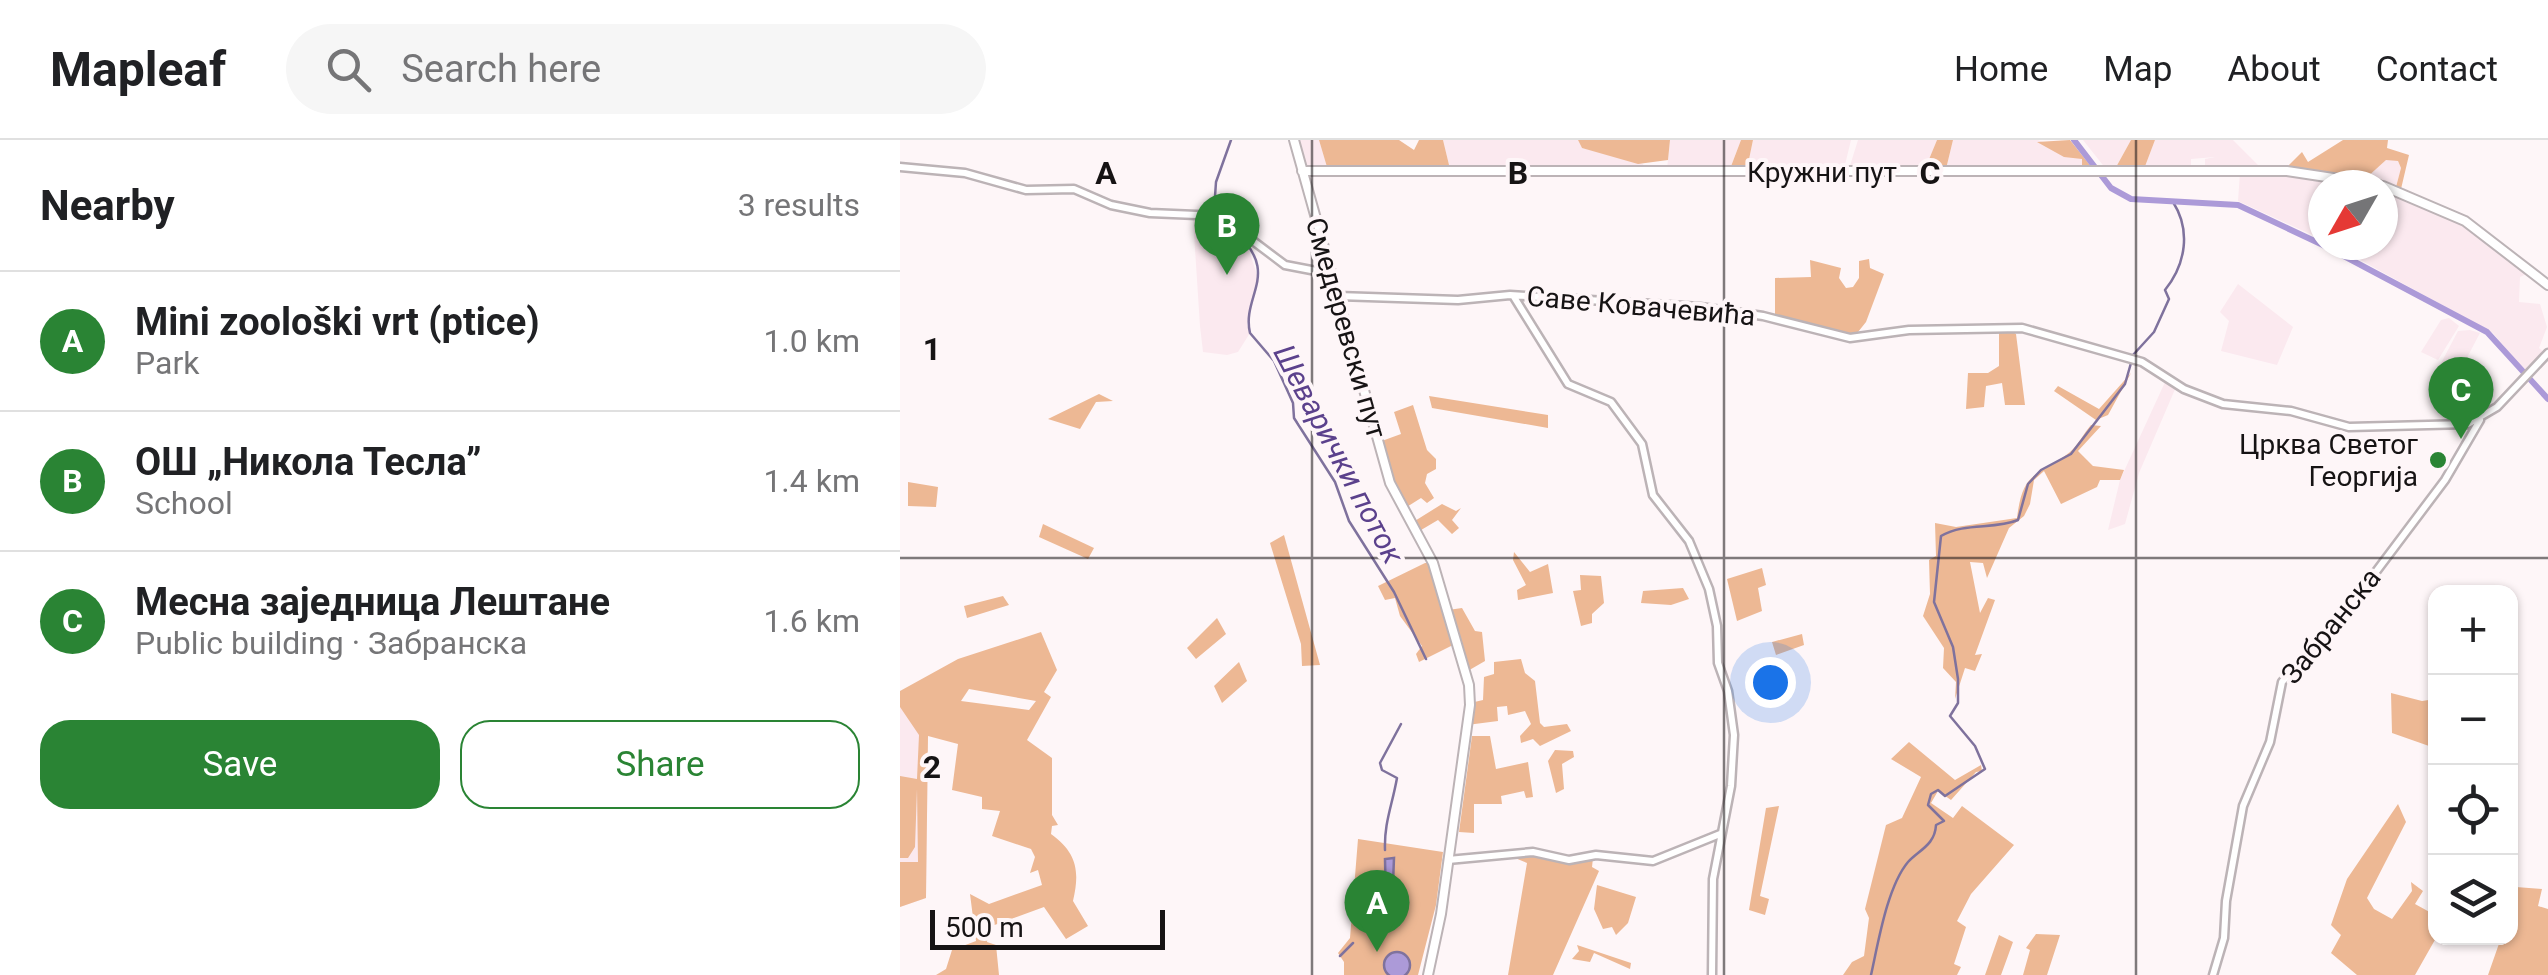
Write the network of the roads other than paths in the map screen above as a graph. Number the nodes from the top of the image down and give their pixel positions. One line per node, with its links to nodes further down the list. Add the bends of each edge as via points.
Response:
1 (1294, 140): 3 (main road)
2 (900, 166): 6 (street, via 965,173 1026,190 1074,189 1150,213 1220,216 1284,264)
3 (1306, 170): 4 (main road, Кружни пут); 6 (main road, Смедеревски пут)
4 (2308, 173)
5 (2398, 193): 7 (main road, Кружни пут, via 2465,221)
6 (1332, 274): 8 (main road, Смедеревски пут)
7 (2548, 285)
8 (1338, 296): 9 (street, Саве Ковачевића); 15 (main road, Смедеревски пут, via 1390,483 1432,564 1469,685)
9 (1513, 296): 12 (street, Саве Ковачевића, via 1700,307 1853,338 2022,328 2146,364 2184,389 2230,406 2295,412 2349,427); 14 (street, via 1574,389 1612,403 1640,442 1652,495 1688,541 1714,605 1718,662 1734,721)
10 (2548, 352): 11 (street)
11 (2481, 419): 12 (street); 13 (street, Забранска)
12 (2460, 426): 13 (street)
13 (2472, 432): 18 (street, Забранска, via 2363,589 2282,682 2270,742 2244,806)
14 (1721, 834): 15 (street, via 1656,861 1596,855 1569,860 1533,852); 17 (street, via 1712,888)
15 (1449, 860): 16 (main road, Смедеревски пут)
16 (1428, 975)
17 (1712, 975)
18 (2212, 975)

